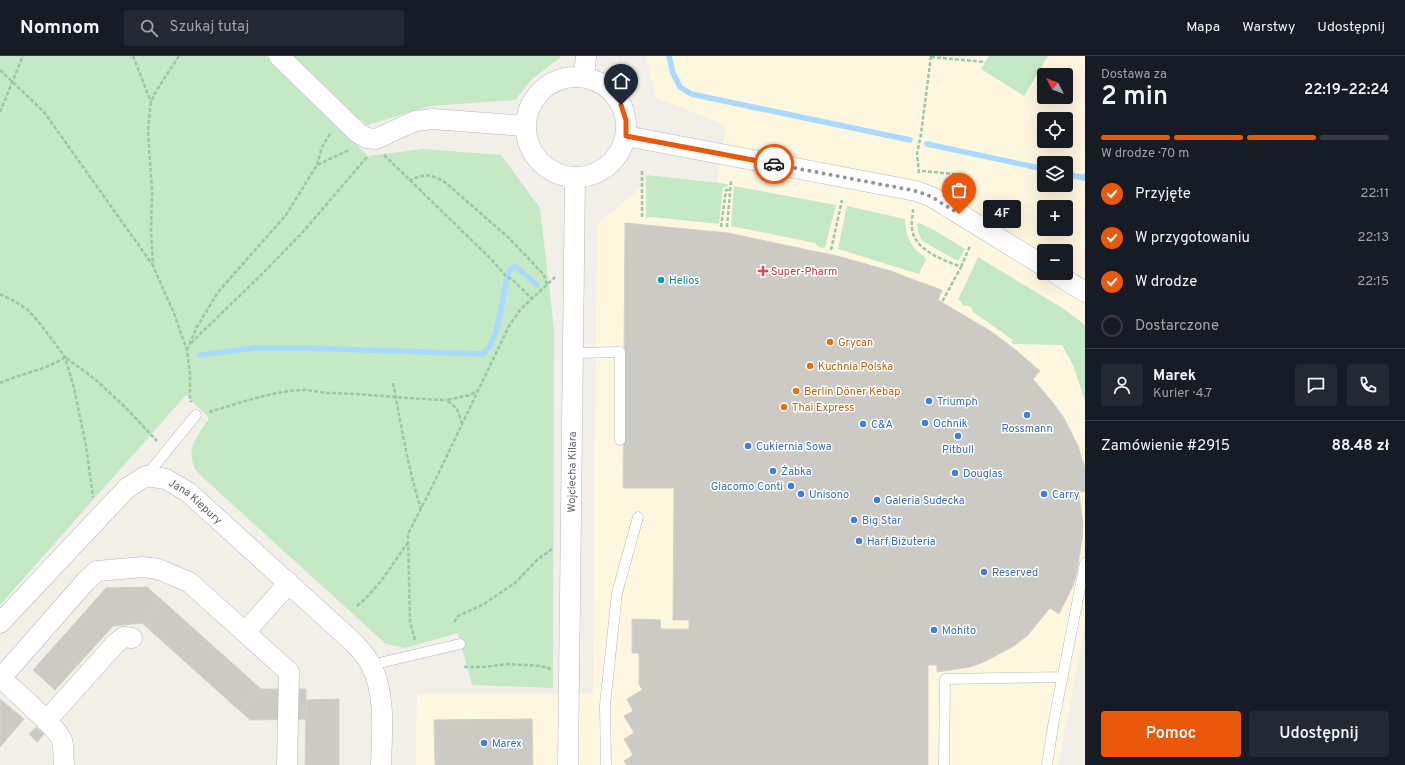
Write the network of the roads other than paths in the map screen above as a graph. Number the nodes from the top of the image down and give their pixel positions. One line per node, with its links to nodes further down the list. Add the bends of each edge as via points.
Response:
1 (279, 56): 4 (street, via 358,133 369,140 415,121 433,119)
2 (586, 56): 3 (street)
3 (584, 77): 4 (street, via 567,78 551,83 538,94 529,109); 5 (street, via 599,82 612,92 621,105 626,120)
4 (525, 126): 6 (street, via 527,142 534,156 545,168)
5 (626, 136): 6 (street, via 613,162 602,171); 7 (street, via 916,191 932,197)
6 (575, 178): 10 (street, Wojciecha Kilara)
7 (1037, 262)
8 (1066, 280): 9 (street)
9 (1085, 292)
10 (573, 354): 12 (lane, via 620,352); 28 (street, Wojciecha Kilara)
11 (196, 416): 13 (lane)
12 (620, 440)
13 (146, 476): 16 (street, Jana Kiepury, via 166,479 188,492); 17 (street, via 127,488)
14 (638, 517): 29 (lane, via 617,593 605,705)
15 (1085, 563): 22 (lane)
16 (289, 583): 18 (street); 21 (street, Jana Kiepury, via 352,641)
17 (0, 623)
18 (245, 632): 23 (street, via 189,582 158,568 97,571); 26 (street, via 289,672)
19 (132, 638): 24 (street, via 124,636 116,642)
20 (460, 644): 21 (lane)
21 (371, 665): 27 (street, Jana Kiepury, via 381,702)
22 (1063, 677): 30 (lane, via 945,679); 31 (lane)
23 (1, 679): 24 (street, via 19,704)
24 (46, 721): 25 (street, via 62,739)
25 (64, 765)
26 (287, 765)
27 (381, 765)
28 (568, 765)
29 (606, 765)
30 (944, 765)
31 (1046, 765)

